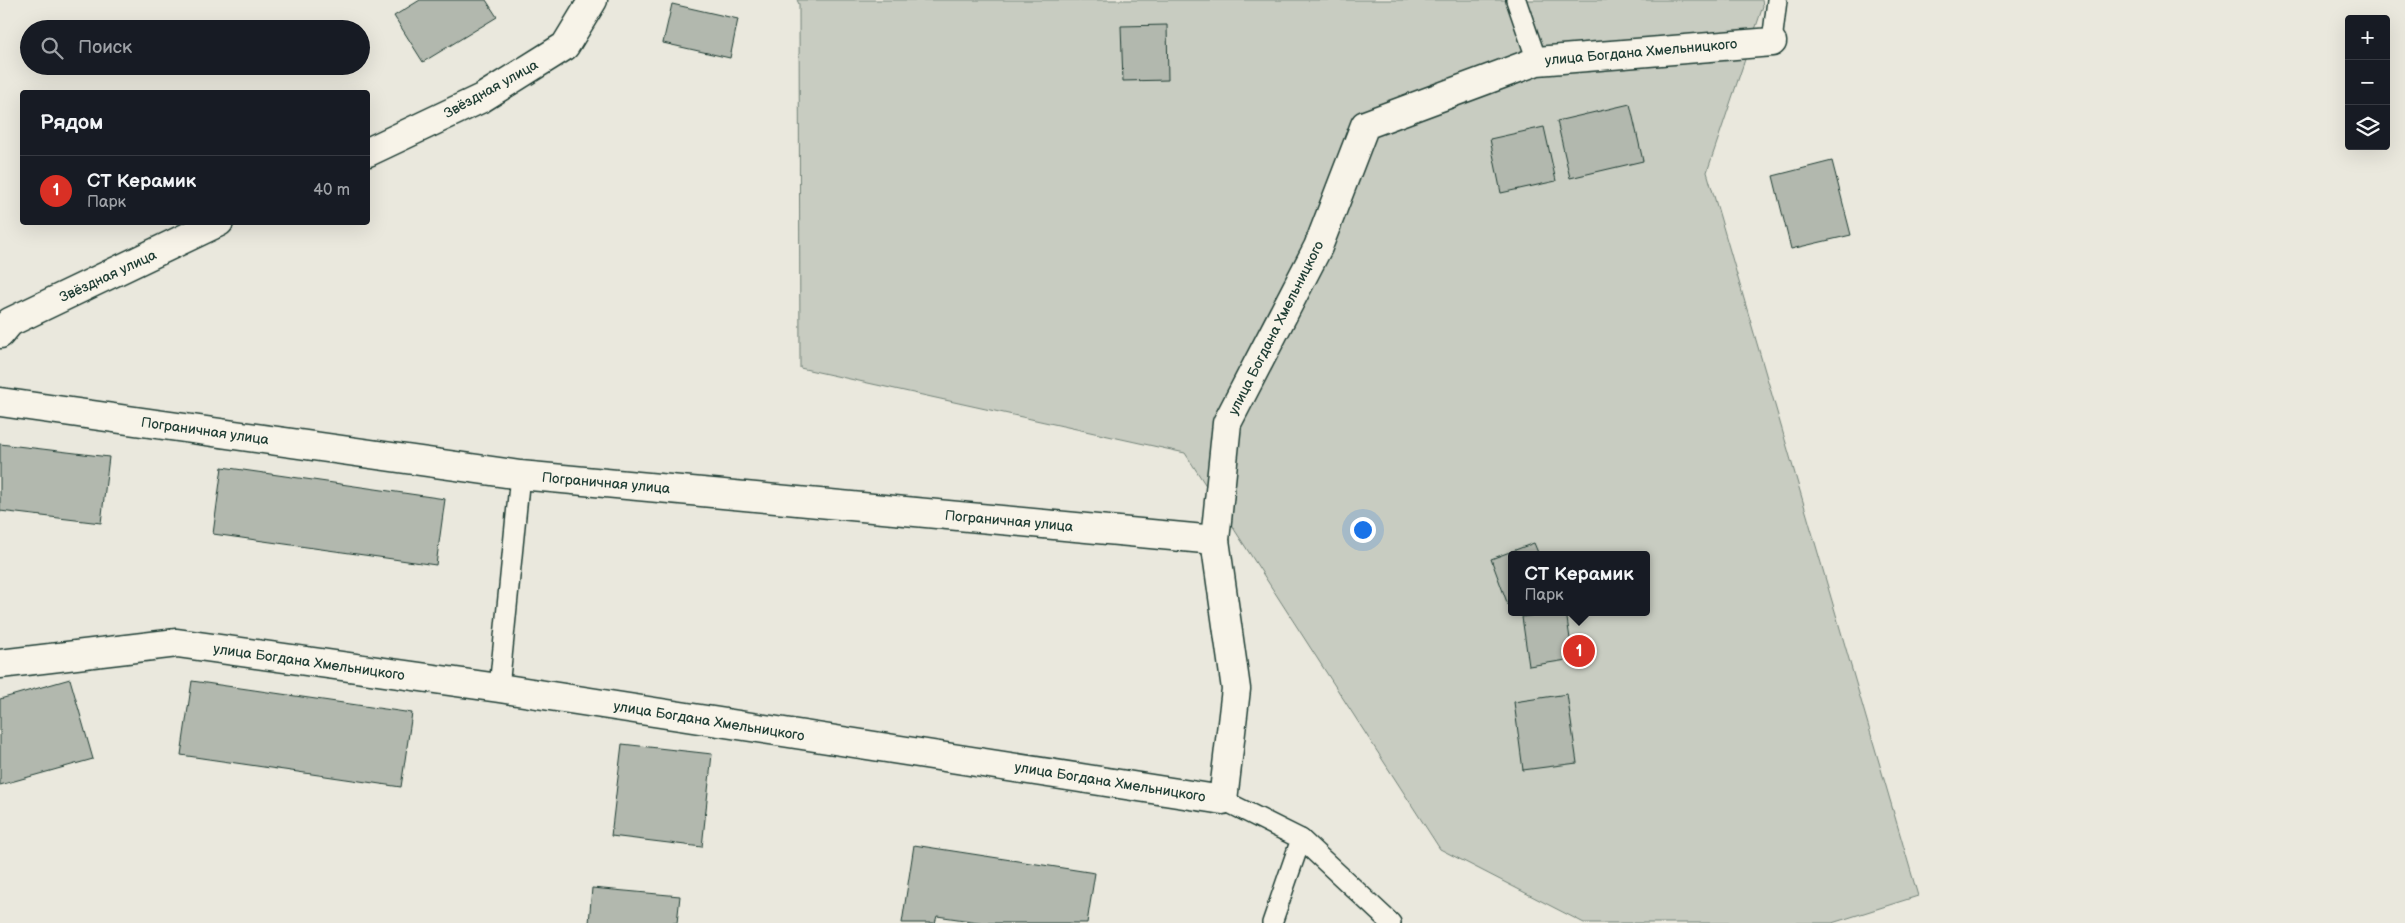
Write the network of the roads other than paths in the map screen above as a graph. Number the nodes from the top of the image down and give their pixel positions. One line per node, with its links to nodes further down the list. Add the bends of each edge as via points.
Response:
1 (593, 0): 6 (street, Звёздная улица, via 565,46 482,98)
2 (1516, 0): 5 (lane)
3 (1777, 0): 4 (lane)
4 (1772, 42): 5 (street, улица Богдана Хмельницкого)
5 (1537, 61): 11 (street, улица Богдана Хмельницкого, via 1365,125 1318,247 1227,423)
6 (370, 151)
7 (213, 225): 8 (street, Звёздная улица, via 10,322)
8 (0, 334)
9 (0, 402): 10 (street, Пограничная улица)
10 (520, 475): 11 (street, Пограничная улица); 13 (lane)
11 (1215, 540): 14 (street, улица Богдана Хмельницкого, via 1236,689)
12 (0, 664): 13 (street, улица Богдана Хмельницкого, via 177,643)
13 (499, 688): 14 (street, улица Богдана Хмельницкого)
14 (1223, 800): 15 (lane)
15 (1301, 839): 16 (lane); 17 (lane)
16 (1272, 923)
17 (1391, 923)

